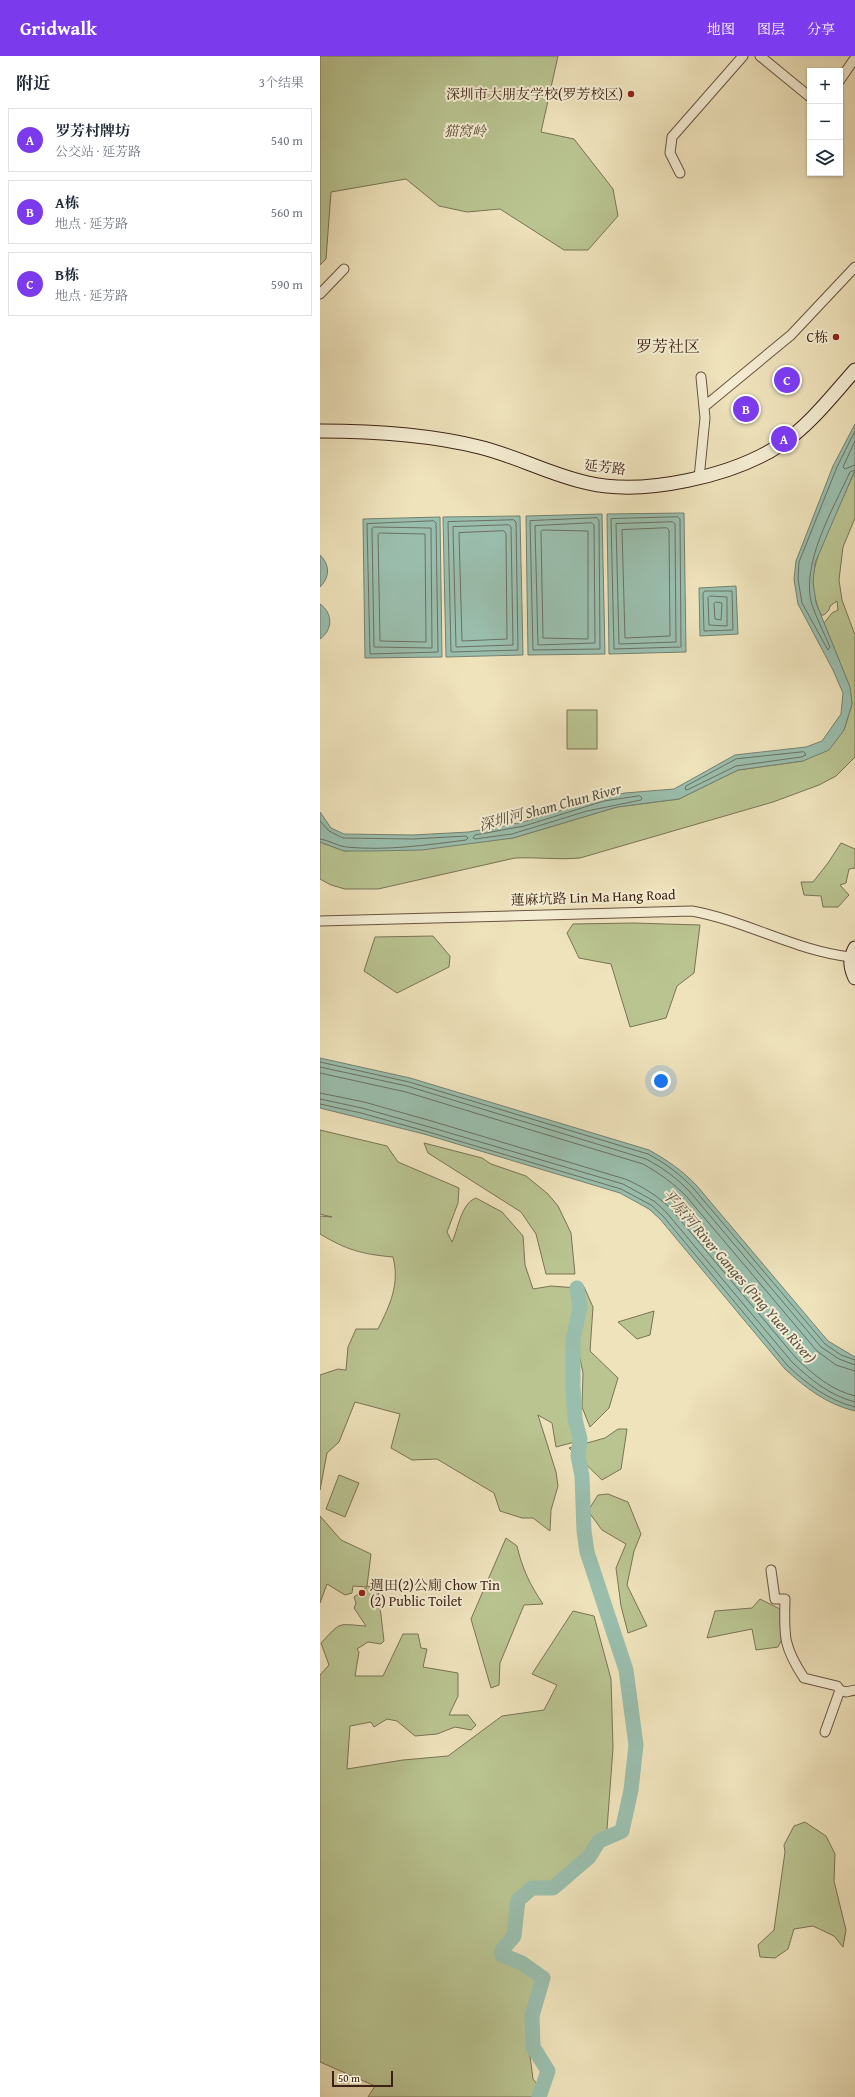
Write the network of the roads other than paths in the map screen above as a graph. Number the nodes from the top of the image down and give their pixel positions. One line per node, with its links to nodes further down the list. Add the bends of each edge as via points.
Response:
1 (743, 56): 6 (street, via 672,137 670,153)
2 (760, 56): 5 (street)
3 (855, 58): 4 (street)
4 (843, 76)
5 (807, 95)
6 (680, 173)
7 (855, 267): 12 (street, via 791,335)
8 (344, 269): 9 (street)
9 (320, 294)
10 (855, 370): 14 (main road, 延芳路, via 816,413 781,445 742,464)
11 (701, 377): 12 (street)
12 (705, 406): 14 (street)
13 (320, 431): 14 (main road, 延芳路, via 394,433 454,441 504,454 567,478 611,486 655,486)
14 (699, 478)
15 (320, 921): 16 (street, 蓮麻坑路 Lin Ma Hang Road, via 692,911 715,916 821,953)
16 (853, 953): 17 (main road, via 851,968)
17 (855, 978)
18 (771, 1570): 19 (street, via 775,1599 785,1599 784,1638 794,1662 804,1678 837,1686)
19 (840, 1690): 20 (street); 21 (street)
20 (855, 1690)
21 (825, 1732)

